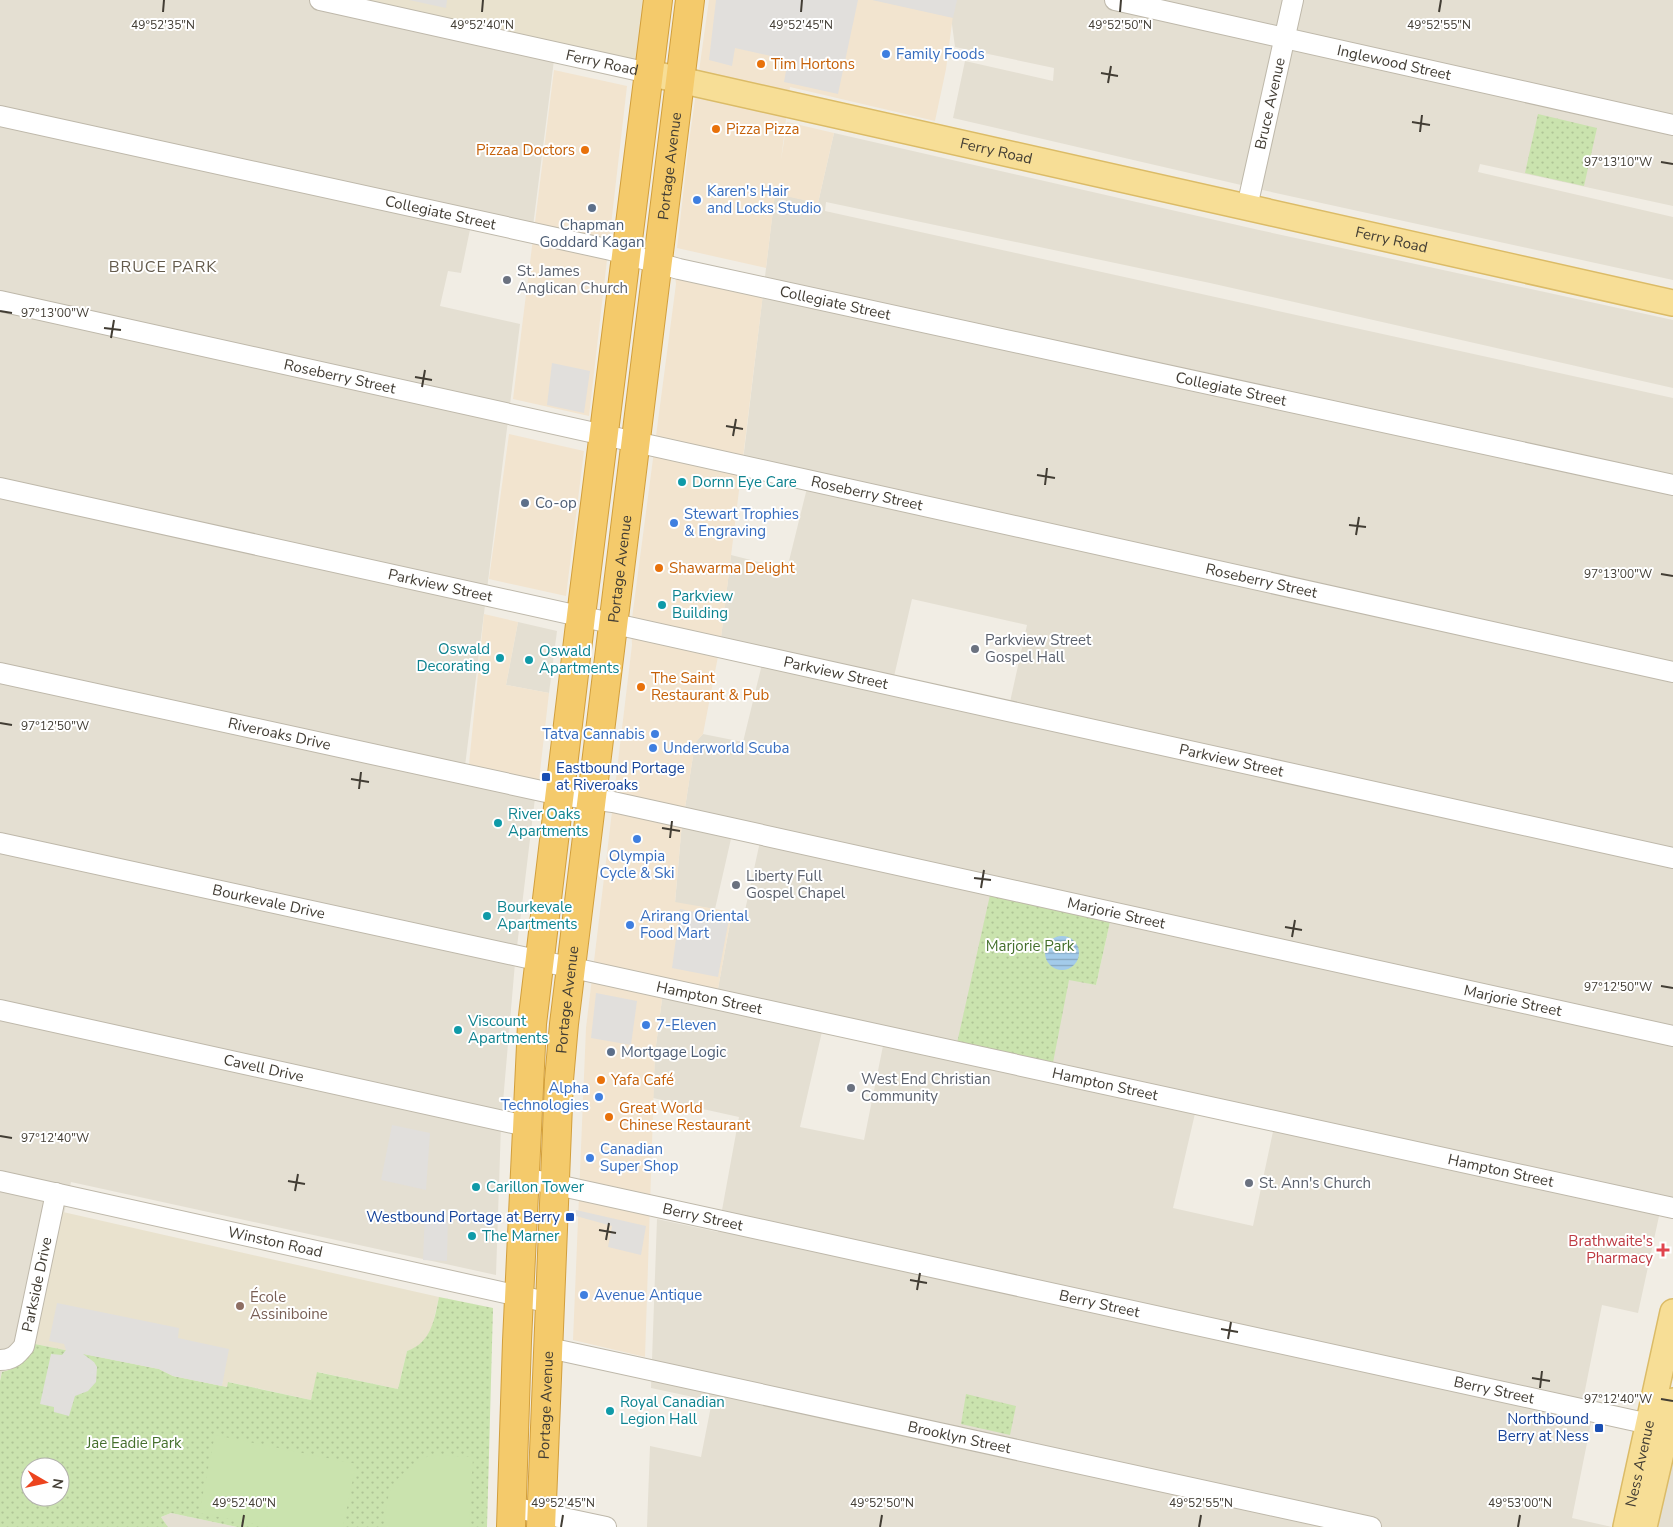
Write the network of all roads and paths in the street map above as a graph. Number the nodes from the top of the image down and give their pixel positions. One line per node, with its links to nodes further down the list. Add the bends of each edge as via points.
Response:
1 (320, 0): 7 (street, Ferry Road)
2 (658, 0): 7 (highway, Portage Avenue)
3 (690, 0): 8 (highway, Portage Avenue)
4 (1115, 0): 6 (street, Inglewood Street)
5 (1292, 0): 6 (street, Bruce Avenue)
6 (1284, 37): 10 (street, Inglewood Street); 11 (street, Bruce Avenue)
7 (649, 73): 8 (main road, Ferry Road); 12 (highway, Portage Avenue)
8 (680, 80): 11 (main road, Ferry Road); 13 (highway, Portage Avenue)
9 (0, 116): 12 (street, Collegiate Street)
10 (1673, 125)
11 (1247, 207): 15 (main road, Ferry Road)
12 (627, 254): 13 (street, Collegiate Street); 16 (highway, Portage Avenue)
13 (658, 263): 17 (highway, Portage Avenue); 18 (street, Collegiate Street)
14 (0, 301): 16 (street, Roseberry Street)
15 (1673, 303)
16 (604, 436): 17 (street, Roseberry Street); 20 (highway, Portage Avenue)
17 (635, 442): 21 (highway, Portage Avenue); 22 (street, Roseberry Street)
18 (1673, 485)
19 (0, 488): 20 (street, Parkview Street)
20 (581, 616): 21 (street, Parkview Street); 24 (highway, Portage Avenue)
21 (613, 623): 25 (highway, Portage Avenue); 27 (street, Parkview Street)
22 (1673, 672)
23 (0, 673): 24 (street, Riveroaks Drive)
24 (560, 795): 25 (street, Marjorie Street); 28 (highway, Portage Avenue)
25 (591, 798): 29 (highway, Portage Avenue); 31 (street, Marjorie Street)
26 (0, 843): 28 (street, Bourkevale Drive)
27 (1673, 858)
28 (538, 961): 29 (street, Hampton Street); 32 (highway, Portage Avenue)
29 (570, 968): 35 (highway, Portage Avenue, via 559,1080); 37 (street, Hampton Street)
30 (0, 1010): 32 (street, Cavell Drive)
31 (1673, 1036)
32 (526, 1126): 33 (highway, Portage Avenue)
33 (524, 1178): 35 (street, Berry Street); 38 (highway, Portage Avenue)
34 (0, 1181): 36 (street, Winston Road)
35 (555, 1185): 39 (highway, Portage Avenue); 44 (street, Berry Street)
36 (56, 1193): 38 (street, Winston Road); 42 (street, Parkside Drive, via 24,1346 18,1355)
37 (1673, 1208)
38 (519, 1296): 39 (street, Winston Road); 45 (highway, Portage Avenue)
39 (551, 1303): 41 (highway, Portage Avenue)
40 (1673, 1312): 44 (main road, Ness Avenue)
41 (549, 1348): 46 (highway, Portage Avenue); 48 (street, Brooklyn Street)
42 (0, 1360)
43 (1673, 1401): 44 (main road, Ness Avenue)
44 (1663, 1427): 49 (main road, Ness Avenue); 50 (main road, Ness Avenue)
45 (511, 1517): 46 (street)
46 (542, 1520): 47 (street)
47 (606, 1527)
48 (1371, 1527)
49 (1626, 1527)
50 (1644, 1527)

